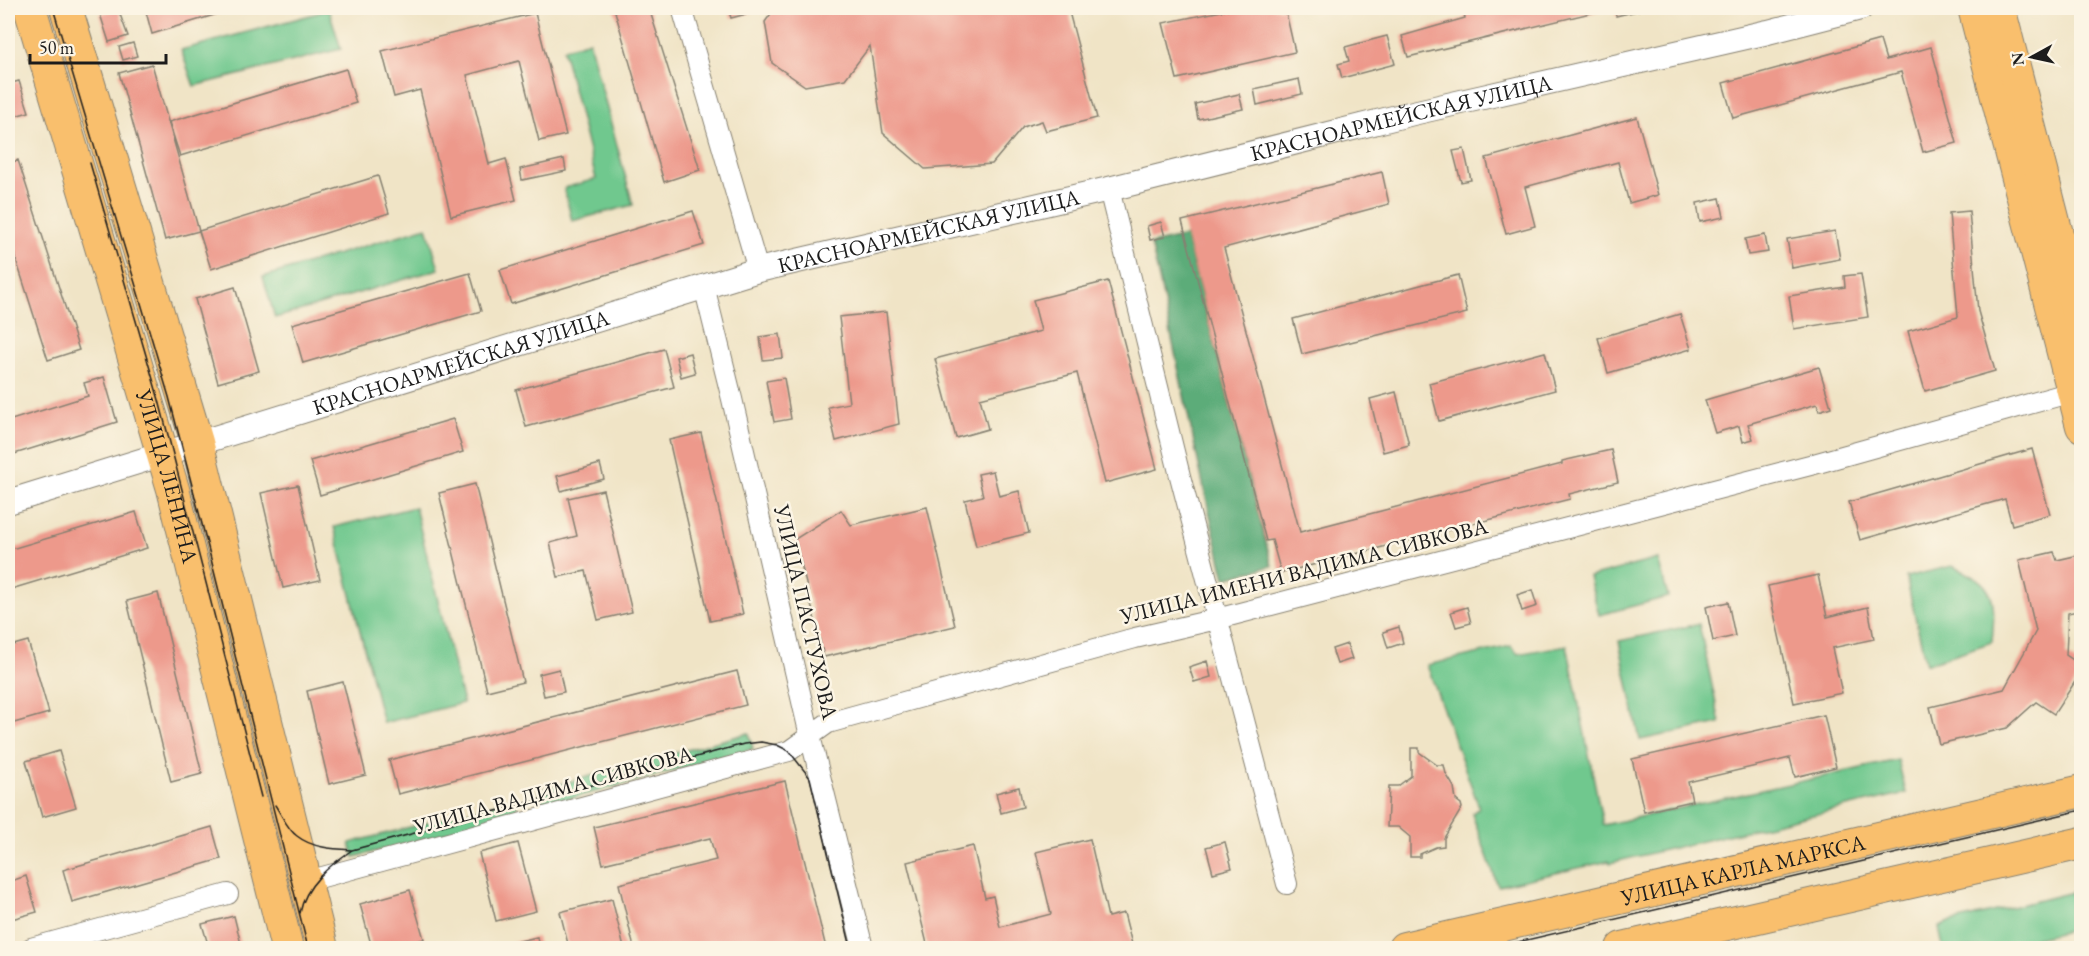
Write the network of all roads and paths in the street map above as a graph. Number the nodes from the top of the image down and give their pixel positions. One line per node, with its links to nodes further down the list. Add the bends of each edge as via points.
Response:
1 (30, 8): 14 (main road, УЛИЦА ЛЕНИНА)
2 (66, 8): 13 (main road, УЛИЦА ЛЕНИНА)
3 (682, 8): 8 (street)
4 (1861, 8): 7 (street, КРАСНОАРМЕЙСКАЯ УЛИЦА)
5 (1974, 8): 11 (main road)
6 (1999, 8): 10 (main road)
7 (1108, 189): 8 (street, КРАСНОАРМЕЙСКАЯ УЛИЦА); 16 (street)
8 (758, 270): 9 (street, КРАСНОАРМЕЙСКАЯ УЛИЦА)
9 (704, 286): 13 (street, КРАСНОАРМЕЙСКАЯ УЛИЦА); 17 (street, УЛИЦА ПАСТУХОВА)
10 (2082, 331)
11 (2072, 392): 12 (main road); 16 (street, УЛИЦА ИМЕНИ ВАДИМА СИВКОВА, via 1814,465)
12 (2082, 426)
13 (197, 442): 14 (street, КРАСНОАРМЕЙСКАЯ УЛИЦА); 20 (main road, УЛИЦА ЛЕНИНА)
14 (163, 454): 15 (street, КРАСНОАРМЕЙСКАЯ УЛИЦА); 24 (main road, УЛИЦА ЛЕНИНА)
15 (8, 502)
16 (1217, 619): 17 (street, УЛИЦА ИМЕНИ ВАДИМА СИВКОВА, via 828,723); 21 (street)
17 (810, 736): 20 (street, УЛИЦА ВАДИМА СИВКОВА, via 789,751); 26 (street, УЛИЦА ПАСТУХОВА)
18 (2082, 790): 27 (main road, УЛИЦА КАРЛА МАРКСА)
19 (2082, 843): 28 (main road)
20 (304, 882): 25 (main road, УЛИЦА ЛЕНИНА)
21 (1287, 884)
22 (228, 894): 23 (street)
23 (30, 948)
24 (287, 948)
25 (322, 948)
26 (863, 948)
27 (1404, 948)
28 (1622, 948)

